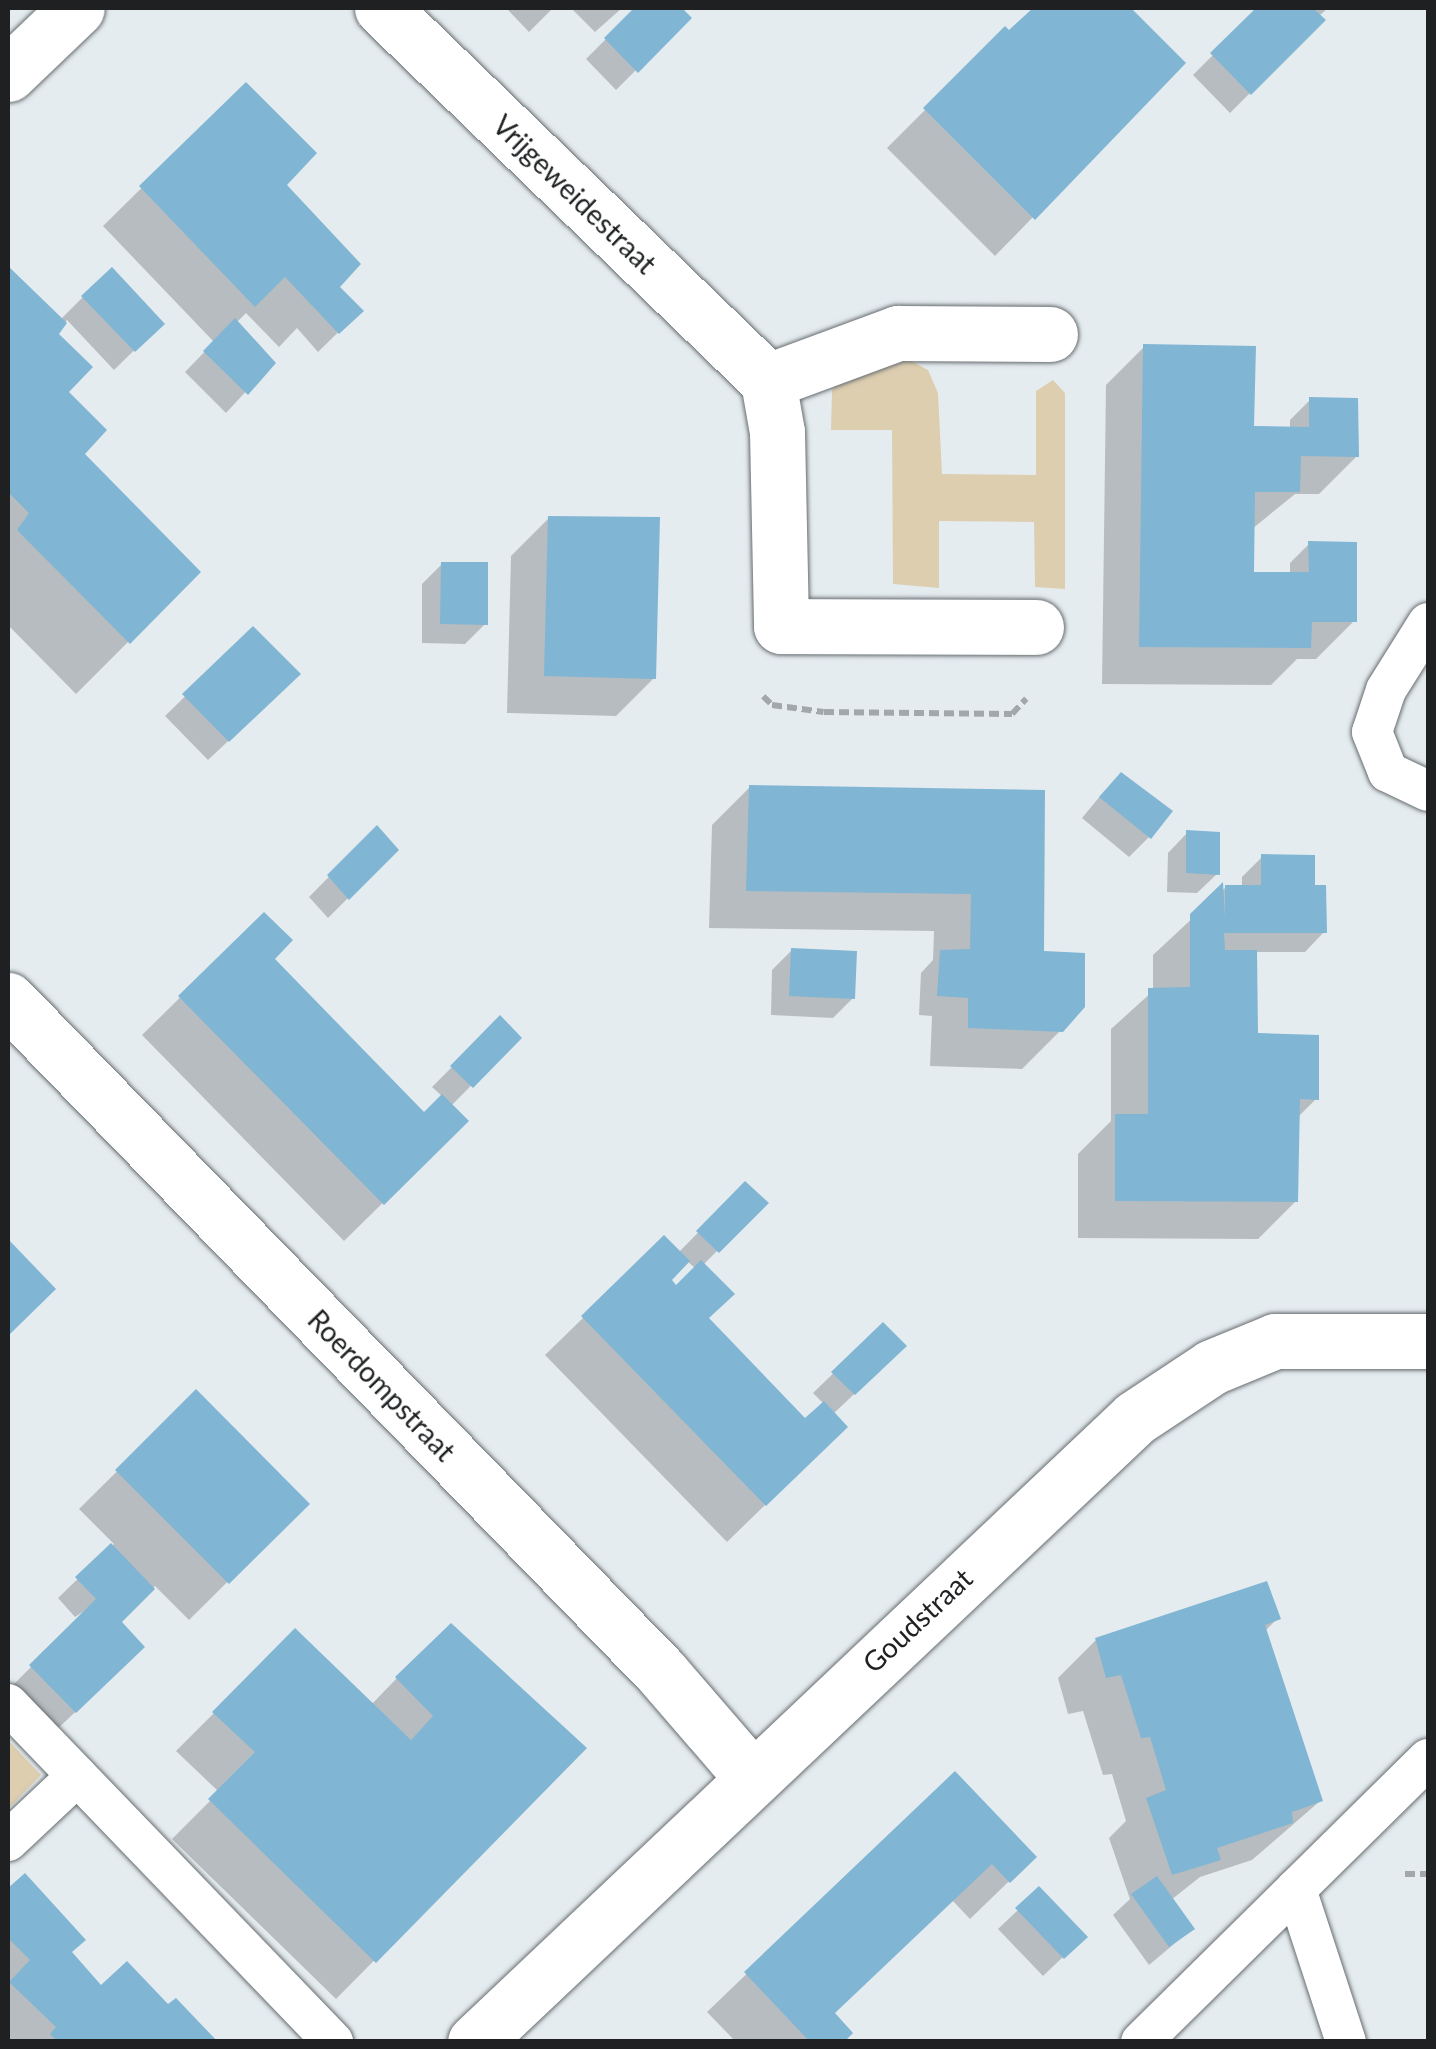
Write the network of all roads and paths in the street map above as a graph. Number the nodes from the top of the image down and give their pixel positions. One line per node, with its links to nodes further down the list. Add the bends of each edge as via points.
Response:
1 (77, 8): 3 (street)
2 (382, 8): 5 (street, Vrijgeweidestraat)
3 (8, 74)
4 (1050, 334): 5 (street, via 898,333)
5 (768, 381): 7 (street, via 777,432 781,626)
6 (1428, 622): 8 (lane, via 1386,690 1372,732 1388,772)
7 (1036, 627)
8 (1428, 792)
9 (8, 1000): 13 (street, Roerdompstraat, via 661,1672)
10 (1428, 1341): 13 (street, Goudstraat, via 1275,1341 1212,1367 1135,1418)
11 (8, 1704): 14 (lane)
12 (1428, 1759): 16 (lane)
13 (750, 1775): 18 (street, Goudstraat)
14 (77, 1776): 15 (lane); 17 (lane)
15 (8, 1841)
16 (1296, 1889): 19 (lane); 20 (lane)
17 (333, 2042)
18 (475, 2042)
19 (1141, 2042)
20 (1346, 2042)

